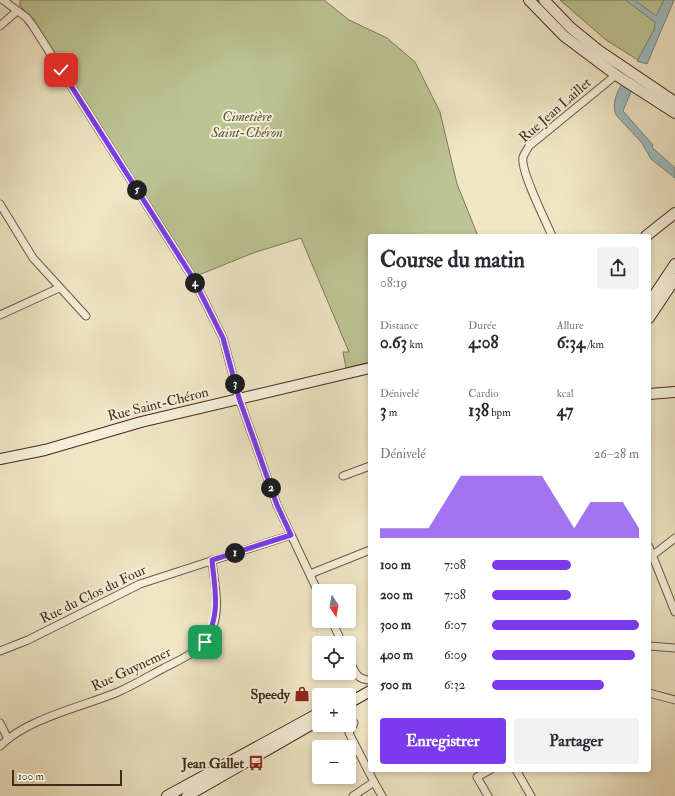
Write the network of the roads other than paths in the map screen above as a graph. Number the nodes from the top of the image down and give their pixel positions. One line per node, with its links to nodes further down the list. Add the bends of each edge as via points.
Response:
1 (3, 0): 4 (street)
2 (529, 0): 6 (main road, via 564,36)
3 (544, 0): 7 (main road, via 570,28 598,50)
4 (16, 11): 5 (street); 23 (street, via 27,18 33,26 193,278 223,338)
5 (0, 26)
6 (616, 75): 8 (main road); 11 (street, Rue Jean Laillet, via 529,146 523,157 523,166)
7 (675, 102)
8 (675, 113)
9 (0, 204): 15 (street, via 33,258)
10 (675, 213): 12 (main road)
11 (551, 234)
12 (649, 234)
13 (675, 264): 16 (main road)
14 (675, 279): 18 (main road)
15 (59, 288): 17 (street); 19 (street)
16 (651, 300)
17 (0, 315)
18 (651, 315)
19 (86, 316)
20 (368, 368): 23 (main road, Rue Saint-Chéron)
21 (675, 392): 22 (main road)
22 (651, 394)
23 (239, 398): 24 (main road, Rue Saint-Chéron); 27 (street, via 277,505)
24 (0, 460)
25 (368, 467): 26 (street)
26 (342, 476)
27 (291, 535): 31 (street, Rue du Clos du Four); 32 (street)
28 (675, 538): 30 (street)
29 (368, 551): 32 (street)
30 (651, 556): 34 (street)
31 (212, 560): 37 (street, Rue du Clos du Four, via 140,584 28,640); 50 (street, Rue Guynemer, via 217,608 213,628 205,642 193,653 119,691 38,723)
32 (310, 574): 33 (street)
33 (314, 584)
34 (675, 612)
35 (651, 646): 36 (street)
36 (675, 648)
37 (0, 651)
38 (356, 673): 39 (street)
39 (368, 680)
40 (368, 686): 41 (main road)
41 (356, 692)
42 (368, 692): 44 (main road)
43 (651, 694): 45 (street)
44 (356, 699)
45 (675, 700)
46 (312, 717): 57 (main road)
47 (0, 722): 50 (street)
48 (312, 724): 57 (main road)
49 (350, 732): 52 (street)
50 (8, 739): 51 (street, Rue Guynemer)
51 (0, 746)
52 (368, 770)
53 (369, 772): 56 (street)
54 (486, 772): 61 (street, via 477,777)
55 (517, 772): 62 (street)
56 (374, 782): 59 (street); 60 (street)
57 (192, 792): 58 (main road)
58 (167, 796)
59 (353, 796)
60 (382, 796)
61 (488, 796)
62 (531, 796)

